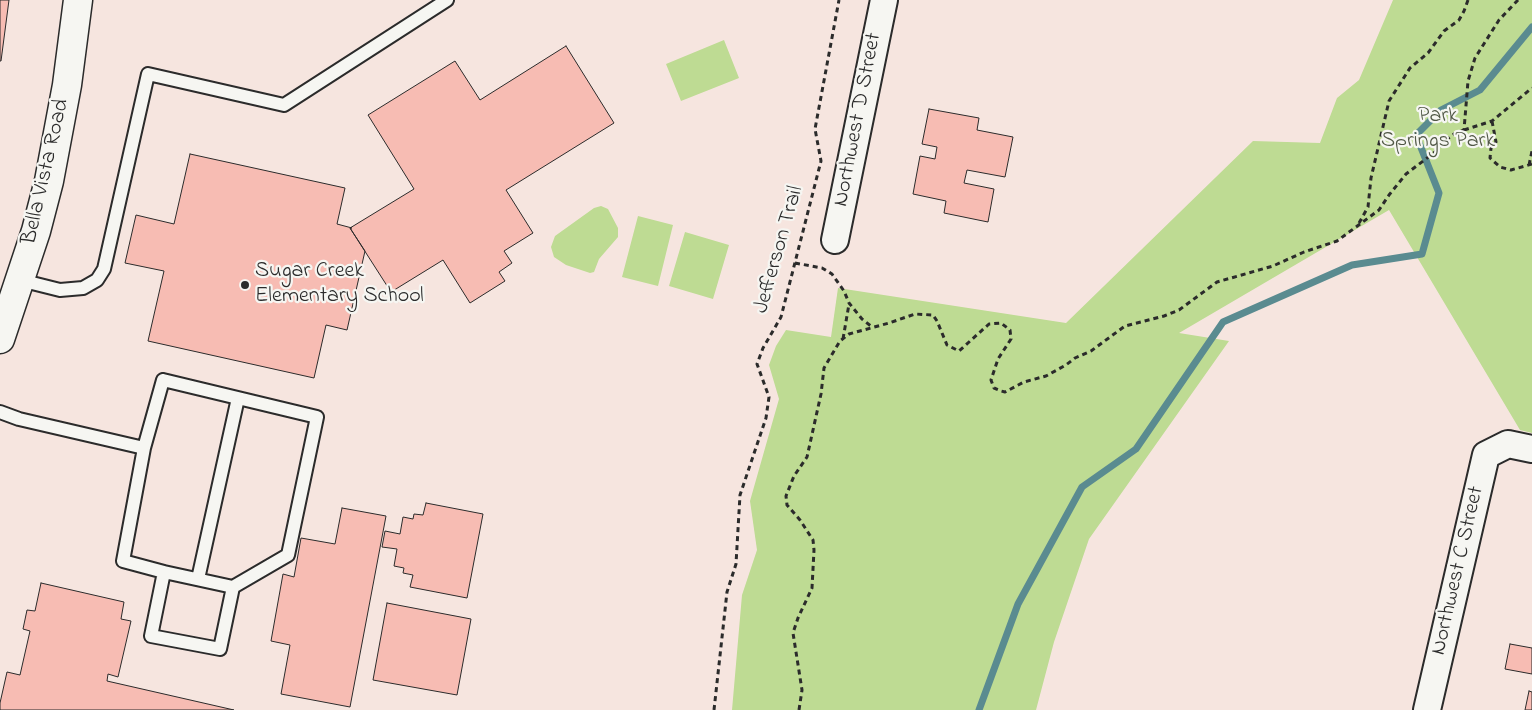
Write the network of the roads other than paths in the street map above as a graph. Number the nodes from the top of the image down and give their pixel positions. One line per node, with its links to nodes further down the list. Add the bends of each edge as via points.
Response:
1 (78, 0): 5 (street, Bella Vista Road, via 49,181)
2 (447, 0): 5 (lane, via 284,105 148,74 104,269 97,280 82,288 60,290)
3 (884, 0): 4 (street, Northwest D Street)
4 (835, 240)
5 (20, 280): 6 (street, Bella Vista Road)
6 (5, 311): 7 (street, Bella Vista Road)
7 (0, 339)
8 (238, 398): 11 (lane, via 163,380); 13 (lane); 14 (lane, via 317,418 288,555)
9 (0, 412): 11 (lane)
10 (1520, 447): 15 (street, Northwest C Street, via 1486,455)
11 (144, 448): 12 (lane, via 123,561)
12 (164, 572): 13 (lane); 14 (lane, via 151,636 220,649)
13 (198, 579): 14 (lane)
14 (233, 587)
15 (1427, 710)

